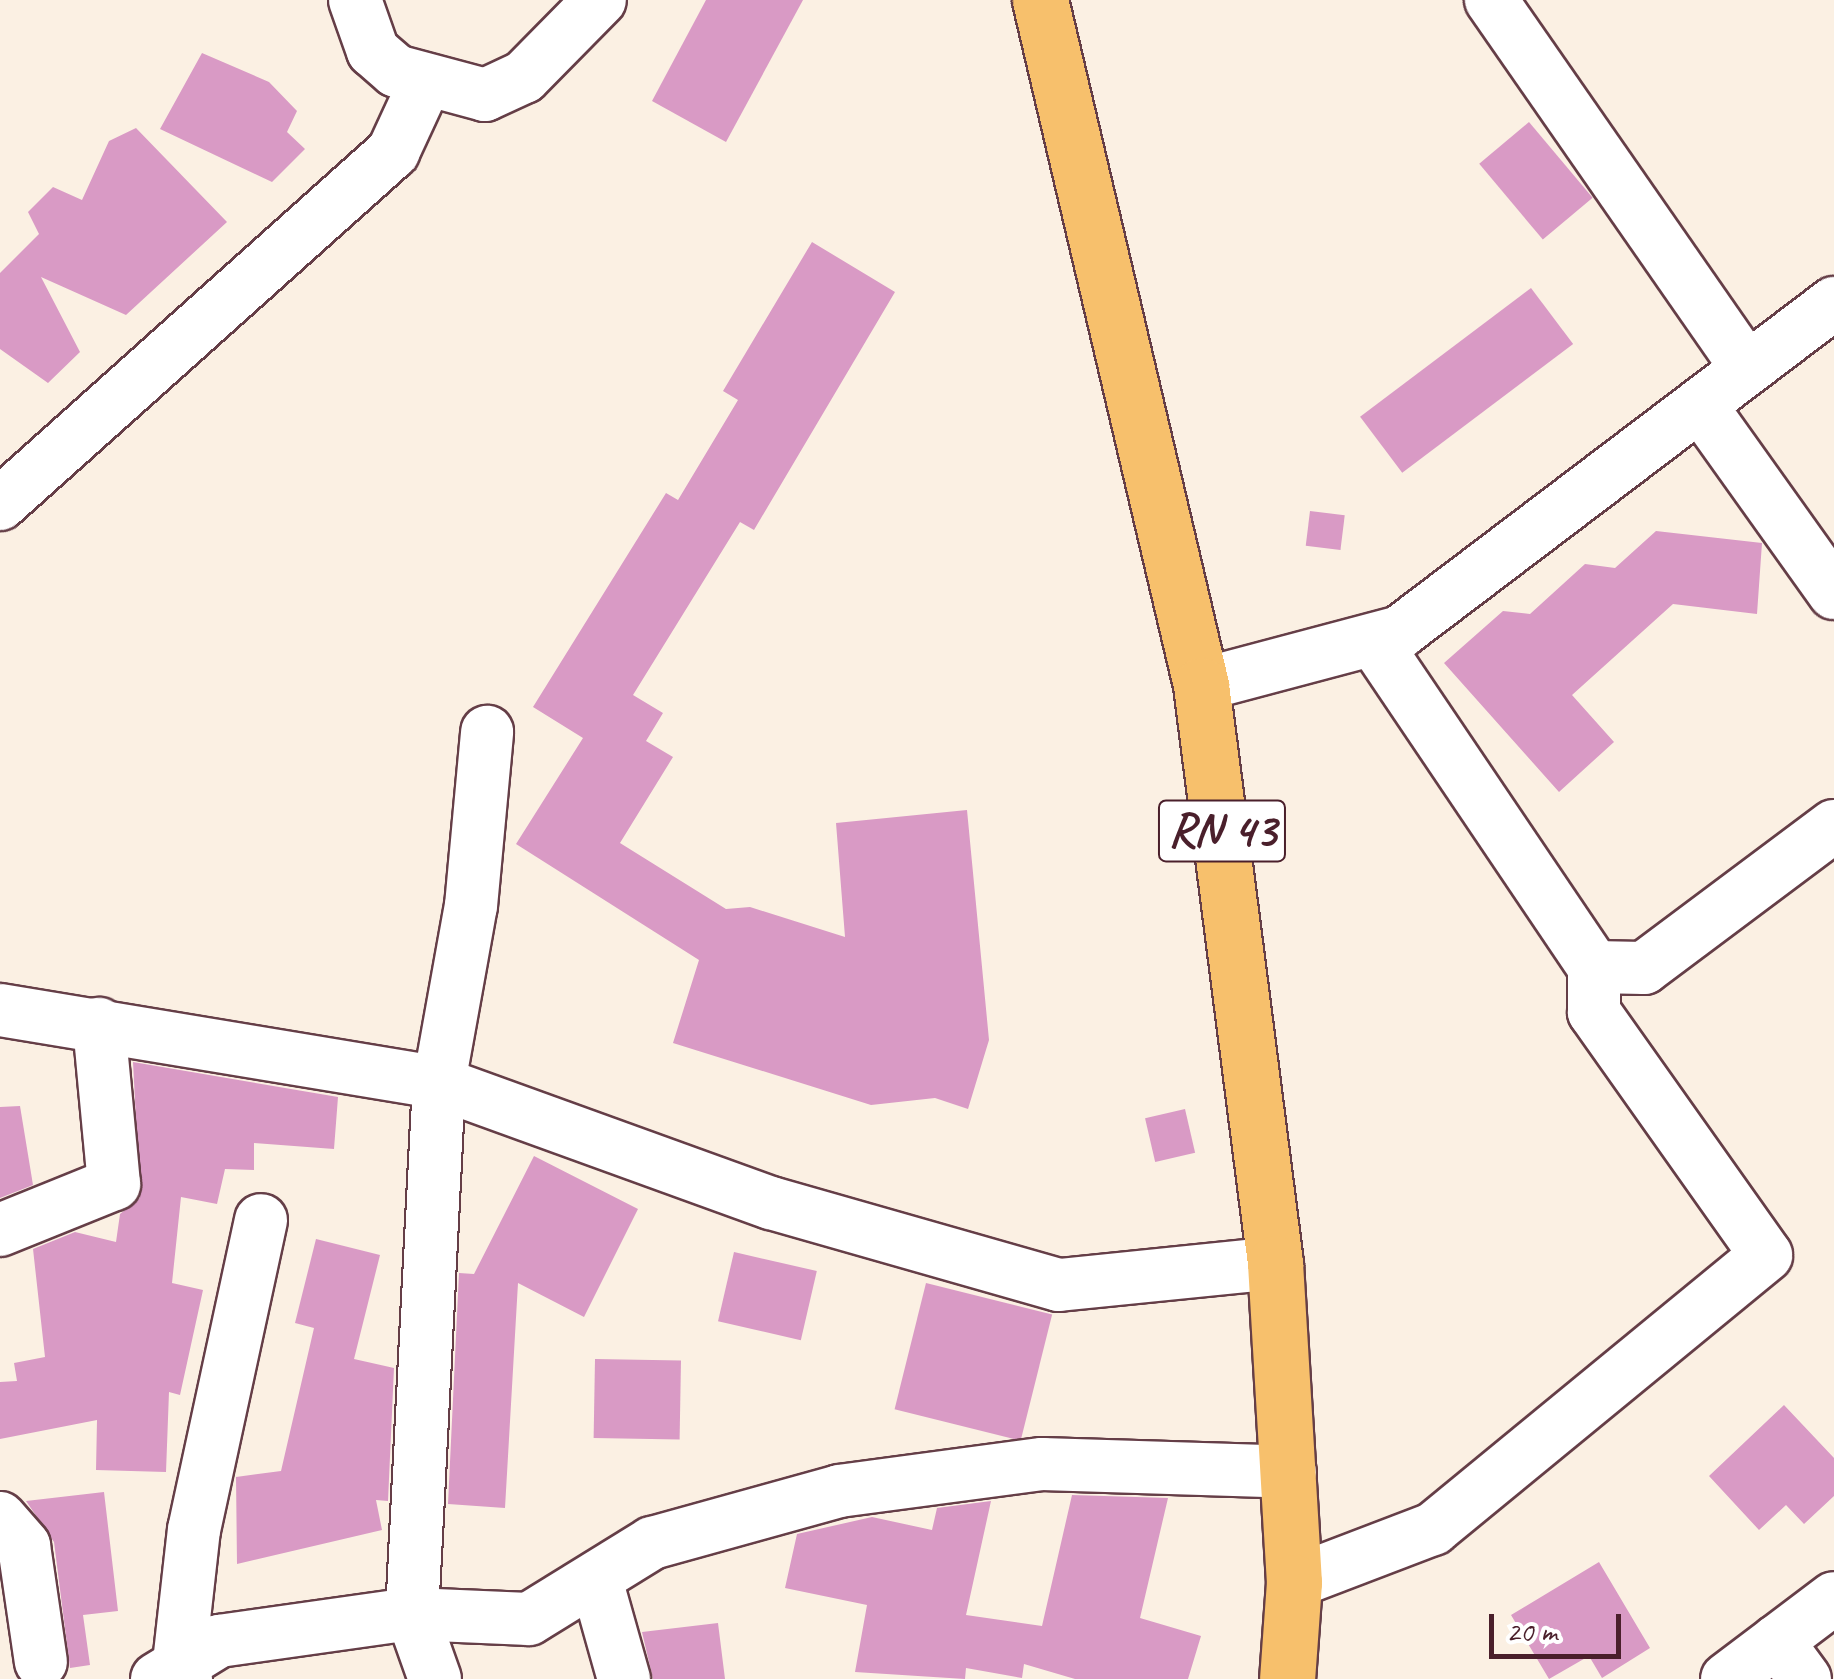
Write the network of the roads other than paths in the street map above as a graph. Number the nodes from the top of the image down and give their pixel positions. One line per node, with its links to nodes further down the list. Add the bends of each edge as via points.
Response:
1 (355, 0): 5 (street, via 373,51)
2 (600, 0): 5 (street, via 524,77 486,95)
3 (1040, 0): 12 (main road, RN 43)
4 (1493, 1): 7 (street)
5 (424, 86): 9 (street, via 393,152)
6 (1834, 302): 7 (street)
7 (1748, 368): 8 (street)
8 (1700, 405): 10 (street); 11 (street)
9 (0, 504)
10 (1834, 593)
11 (1376, 644): 12 (street); 15 (street)
12 (1201, 685): 21 (main road, RN 43)
13 (487, 732): 18 (street, via 472,906)
14 (1834, 826): 15 (street, via 1644,968)
15 (1594, 967): 24 (street, via 1594,1012 1766,1254 1433,1529)
16 (0, 1010): 17 (street)
17 (99, 1024): 18 (street); 20 (street, via 114,1184)
18 (439, 1082): 21 (street, via 771,1203 1059,1286); 27 (street)
19 (262, 1220): 30 (street, via 194,1530)
20 (0, 1230)
21 (1276, 1263): 22 (main road, RN 43)
22 (1290, 1472): 24 (main road, RN 43); 25 (street, via 1042,1464 839,1492 652,1543)
23 (0, 1518): 29 (street, via 24,1546)
24 (1294, 1582): 33 (main road, RN 43)
25 (597, 1583): 27 (street, via 530,1619); 32 (street)
26 (1834, 1598): 28 (street)
27 (412, 1614): 30 (street, via 219,1641); 31 (street)
28 (1791, 1660): 34 (street)
29 (41, 1662)
30 (174, 1674)
31 (435, 1679)
32 (624, 1679)
33 (1287, 1679)
34 (1727, 1679)

